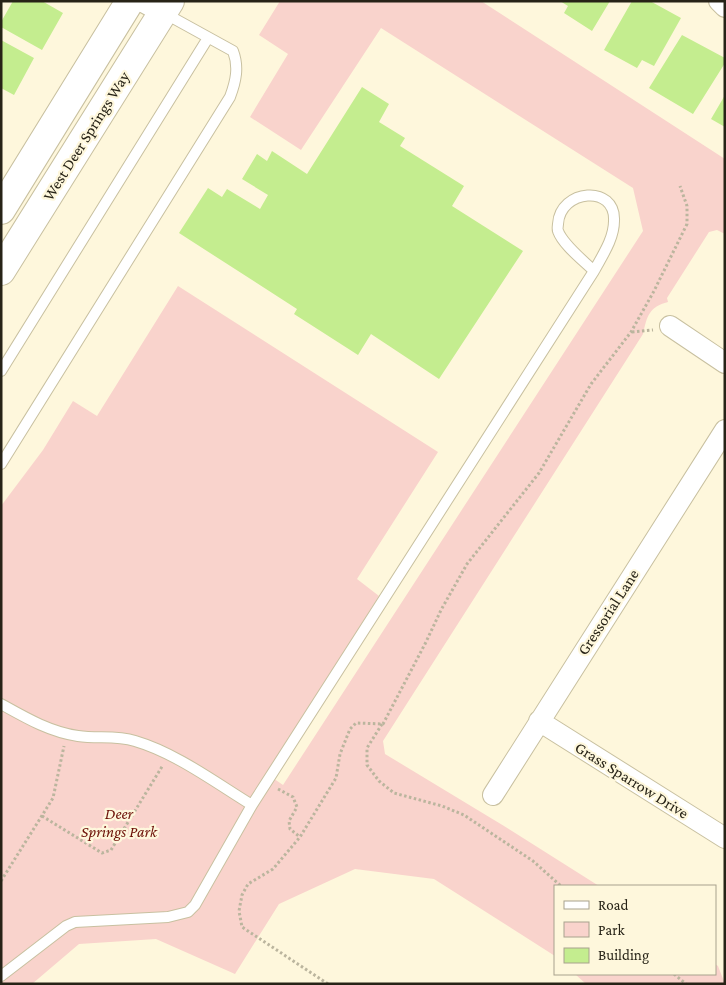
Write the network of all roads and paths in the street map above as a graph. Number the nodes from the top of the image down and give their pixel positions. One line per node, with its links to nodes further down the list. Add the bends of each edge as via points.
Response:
1 (130, 1): 7 (main road, West Deer Springs Way)
2 (719, 1): 4 (street)
3 (158, 5): 5 (lane); 8 (main road, West Deer Springs Way)
4 (725, 7)
5 (208, 38): 12 (lane); 14 (lane, via 233,52 236,60 237,73 230,97)
6 (680, 186): 17 (path, via 687,206 687,224 654,291 631,332 591,384 540,473 468,564)
7 (1, 210)
8 (1, 271)
9 (594, 271): 9 (lane, via 612,236 614,221 612,208 605,199 592,194 574,198 563,206 557,230 568,246); 20 (lane)
10 (670, 326): 11 (street)
11 (725, 363)
12 (1, 371)
13 (725, 430): 16 (street, Gressorial Lane)
14 (1, 464)
15 (1, 704): 18 (lane)
16 (539, 721): 21 (street, Gressorial Lane); 24 (street, Grass Sparrow Drive)
17 (383, 724): 25 (path, via 356,723 350,729 340,754 336,778); 27 (path, via 367,748 367,764 379,781 394,793 464,815 533,861)
18 (66, 734): 19 (lane, via 134,740); 23 (path, via 53,798)
19 (169, 756): 22 (lane); 23 (path, via 110,850 102,853)
20 (266, 783): 22 (lane); 25 (path, via 293,797 296,807 288,821 290,829)
21 (493, 795)
22 (252, 805): 29 (lane, via 188,912 168,917 75,922)
23 (42, 816): 26 (path)
24 (724, 836)
25 (300, 837): 30 (path, via 273,869 248,884 239,911 242,927)
26 (1, 881)
27 (560, 885)
28 (675, 975): 31 (path)
29 (1, 976)
30 (328, 984)
31 (686, 984)

